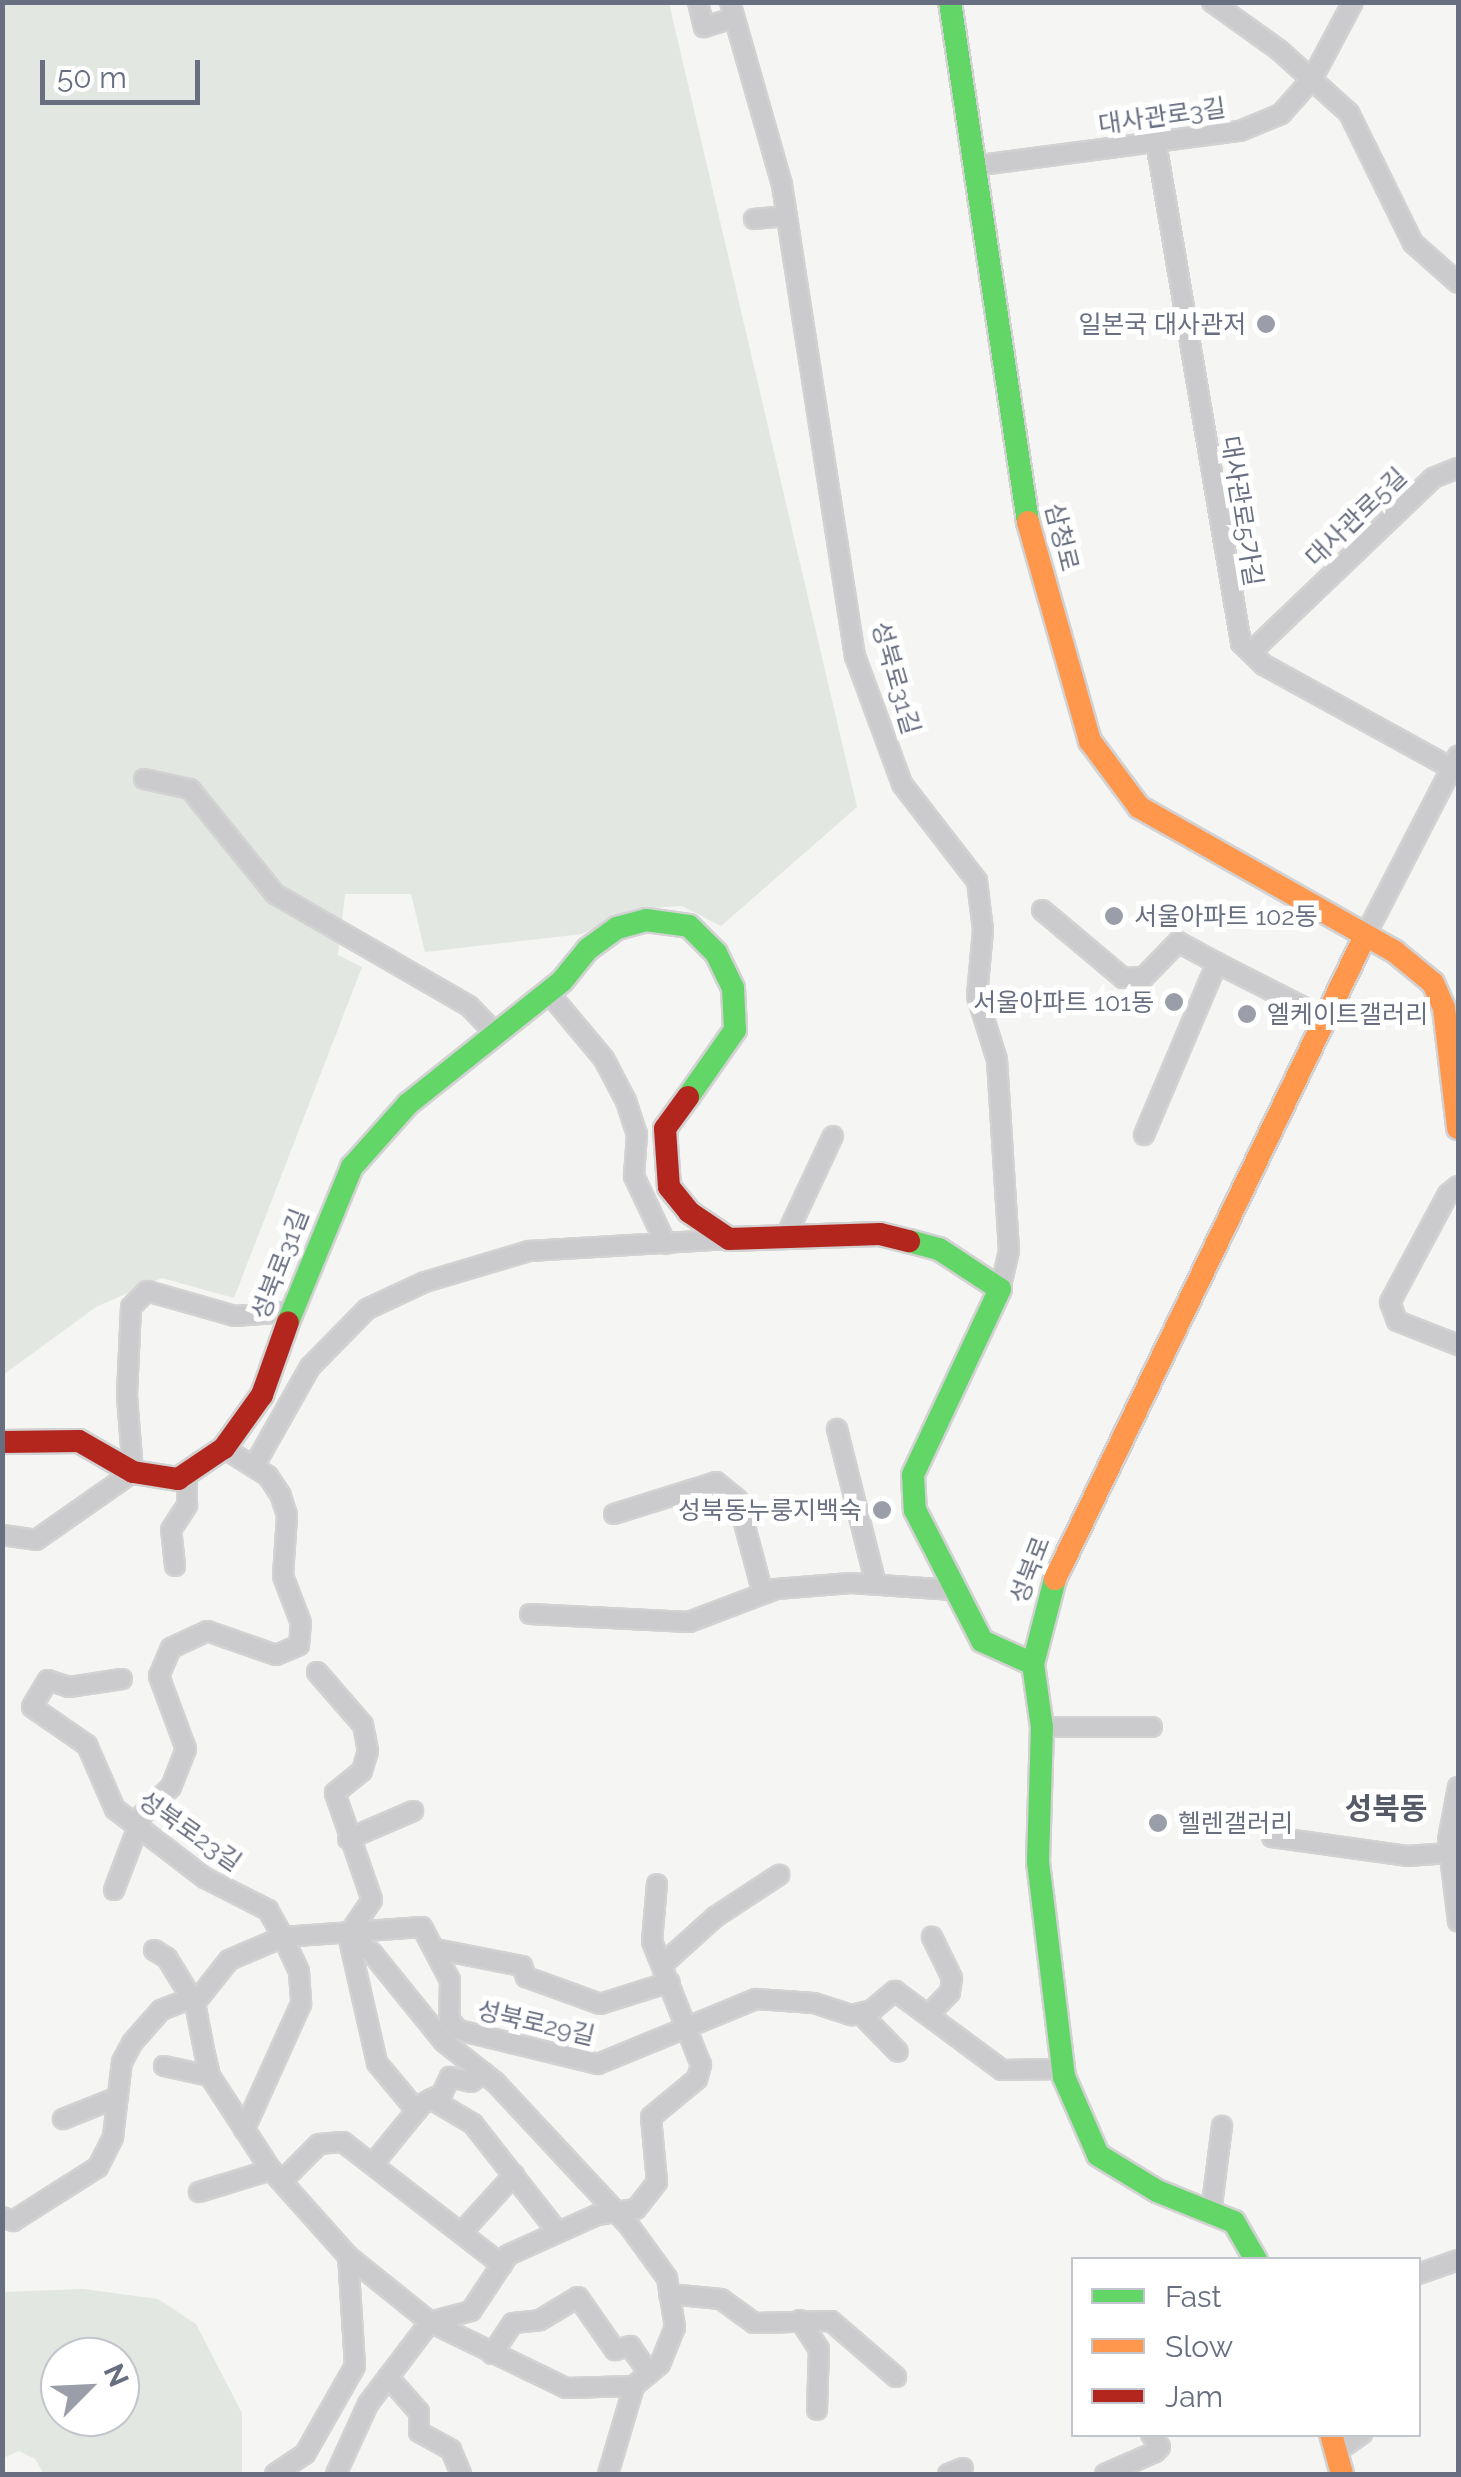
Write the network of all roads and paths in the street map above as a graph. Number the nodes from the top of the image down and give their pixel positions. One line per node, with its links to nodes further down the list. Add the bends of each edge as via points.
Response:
1 (698, 2): 5 (street, via 704,27)
2 (950, 2): 8 (street, 삼청로)
3 (1212, 2): 6 (street)
4 (1354, 2): 6 (street, 대사관로3길)
5 (731, 10): 9 (street, 성북로31길)
6 (1312, 79): 7 (street, 대사관로3길, via 1281,114 1240,131); 11 (street, via 1349,112 1413,242)
7 (1156, 142): 8 (street, 대사관로3길); 13 (street, 대사관로5가길, via 1235,626)
8 (973, 166): 17 (street, 삼청로, via 1029,528 1090,742 1139,807)
9 (787, 216): 10 (street); 30 (street, 성북로31길, via 855,656 902,784 977,881 983,930 977,996 998,1060 1009,1251)
10 (754, 219)
11 (1458, 283)
12 (1458, 468): 13 (street, 대사관로5길, via 1433,478)
13 (1251, 652): 14 (street)
14 (1456, 763): 17 (street)
15 (144, 780): 22 (street, via 190,789 275,894 469,1006)
16 (1042, 910): 18 (street, via 1124,978 1144,977 1178,942)
17 (1365, 936): 20 (street, 삼청로, via 1433,983); 21 (street, 성북로)
18 (1217, 963): 21 (street); 24 (street)
19 (548, 992): 22 (street, 성북로31길); 28 (street, 성북로31길, via 588,949 617,928 646,920 689,926 716,953 733,988 735,1030 664,1129 669,1187 688,1212); 29 (street, via 604,1059 626,1100 637,1134 634,1176)
20 (1451, 1004): 23 (street)
21 (1325, 1018): 46 (street, 성북로, via 1080,1516 1042,1611)
22 (496, 1032): 31 (street, 성북로31길, via 408,1104 352,1167)
23 (1458, 1128)
24 (1144, 1135)
25 (833, 1136): 27 (street)
26 (1458, 1186): 32 (street, via 1390,1302 1397,1321)
27 (787, 1234): 28 (street); 30 (street, via 880,1234 939,1249)
28 (729, 1239): 29 (street)
29 (666, 1244): 36 (street, via 529,1250 425,1282 367,1309 310,1367)
30 (1000, 1289): 43 (street, 성북로31길, via 913,1475 915,1510)
31 (288, 1312): 35 (street, 성북로31길, via 262,1395); 37 (street, via 235,1316 146,1291 131,1307 126,1395)
32 (1458, 1345)
33 (837, 1429): 42 (street)
34 (2, 1442): 37 (street, via 79,1441)
35 (224, 1448): 36 (street); 38 (street, 성북로31길)
36 (254, 1466): 53 (street, via 280,1494 286,1515 283,1576 301,1624 299,1645 276,1655 206,1632 171,1648 159,1676 186,1749 171,1787)
37 (132, 1472): 38 (street, via 178,1479); 40 (street, via 36,1540)
38 (187, 1473): 41 (street, via 187,1505 172,1530)
39 (614, 1514): 44 (street, via 716,1482 738,1500)
40 (2, 1535)
41 (175, 1566)
42 (876, 1584): 43 (street); 44 (street)
43 (953, 1590): 46 (street, 성북로31길, via 982,1641)
44 (764, 1594): 45 (street, via 689,1622)
45 (530, 1614)
46 (1033, 1664): 50 (street, 성북로)
47 (317, 1672): 55 (street, via 363,1725 368,1751 362,1771 335,1793)
48 (122, 1679): 53 (street, 성북로23길, via 69,1687 48,1680 32,1707 86,1744 114,1809)
49 (1152, 1727): 50 (street)
50 (1042, 1728): 74 (street, 성북로, via 1038,1862)
51 (1458, 1787): 56 (street)
52 (413, 1811): 55 (street)
53 (139, 1825): 59 (street); 63 (street, 성북로23길, via 205,1878 268,1910)
54 (1272, 1837): 56 (street, via 1407,1856)
55 (348, 1839): 61 (street, via 372,1900)
56 (1448, 1853): 60 (street)
57 (779, 1876): 66 (street, via 715,1917)
58 (657, 1884): 66 (street, via 652,1941)
59 (114, 1890)
60 (1458, 1921)
61 (348, 1935): 63 (street); 64 (street, 성북로29길, via 422,1927); 75 (street, via 372,1953 444,2042); 78 (street, via 377,2063)
62 (932, 1936): 70 (street, via 952,1978 950,1992)
63 (283, 1937): 68 (street, via 228,1960); 81 (street, 성북로23길, via 299,1972 301,2004)
64 (435, 1949): 67 (street, 성북로29길, via 522,1966 526,1976 600,2004); 71 (street, 성북로29길, via 450,1980 448,2020 458,2030 598,2064)
65 (154, 1950): 68 (street, via 167,1958)
66 (664, 1963): 67 (street)
67 (670, 1982): 71 (street)
68 (191, 2001): 76 (street); 77 (street, via 162,2010 132,2043)
69 (860, 2013): 70 (street, via 895,1991); 71 (street, 성북로29길, via 756,1999); 72 (street)
70 (930, 2013): 74 (street, via 1002,2070)
71 (685, 2025): 86 (street, via 701,2065 697,2080 651,2117 657,2182 636,2209)
72 (898, 2052)
73 (164, 2066): 76 (street)
74 (1062, 2069): 87 (street, 성북로, via 1098,2155 1157,2191)
75 (484, 2073): 78 (street, via 471,2082 450,2077); 86 (street)
76 (210, 2076): 81 (street)
77 (118, 2096): 79 (street); 88 (street, via 112,2137 98,2166 13,2221)
78 (424, 2105): 82 (street); 83 (street, via 473,2124)
79 (63, 2119)
80 (1222, 2126): 87 (street)
81 (244, 2130): 84 (street)
82 (373, 2164): 84 (street, via 343,2142 319,2144); 90 (street)
83 (514, 2175): 89 (street); 90 (street)
84 (277, 2176): 85 (street); 91 (street)
85 (199, 2192)
86 (616, 2212): 89 (street); 96 (street, via 667,2278)
87 (1211, 2213): 92 (street, 성북로, via 1234,2222)
88 (2, 2217)
89 (556, 2230): 94 (street)
90 (463, 2232): 94 (street)
91 (348, 2256): 98 (street); 108 (street, via 355,2366 305,2454)
92 (1254, 2257)
93 (1458, 2260): 95 (street)
94 (502, 2265): 98 (street, via 472,2312)
95 (1421, 2273)
96 (668, 2294): 97 (street, via 722,2299 754,2323); 100 (street, via 675,2327)
97 (800, 2320): 102 (street, via 832,2322); 104 (street, via 819,2349)
98 (430, 2322): 99 (street); 101 (street)
99 (492, 2354): 100 (street, via 513,2323 540,2320 578,2296 616,2350 630,2346); 103 (street, via 566,2388)
100 (648, 2373): 103 (street)
101 (388, 2377): 109 (street); 110 (street, via 420,2412 419,2432 451,2450)
102 (896, 2377)
103 (634, 2386): 111 (street)
104 (817, 2410)
105 (1154, 2437): 112 (street, via 1160,2447 1155,2452)
106 (1358, 2437): 107 (street)
107 (1336, 2454)
108 (275, 2474)
109 (336, 2474)
110 (461, 2474)
111 (608, 2474)
112 (1105, 2474)

